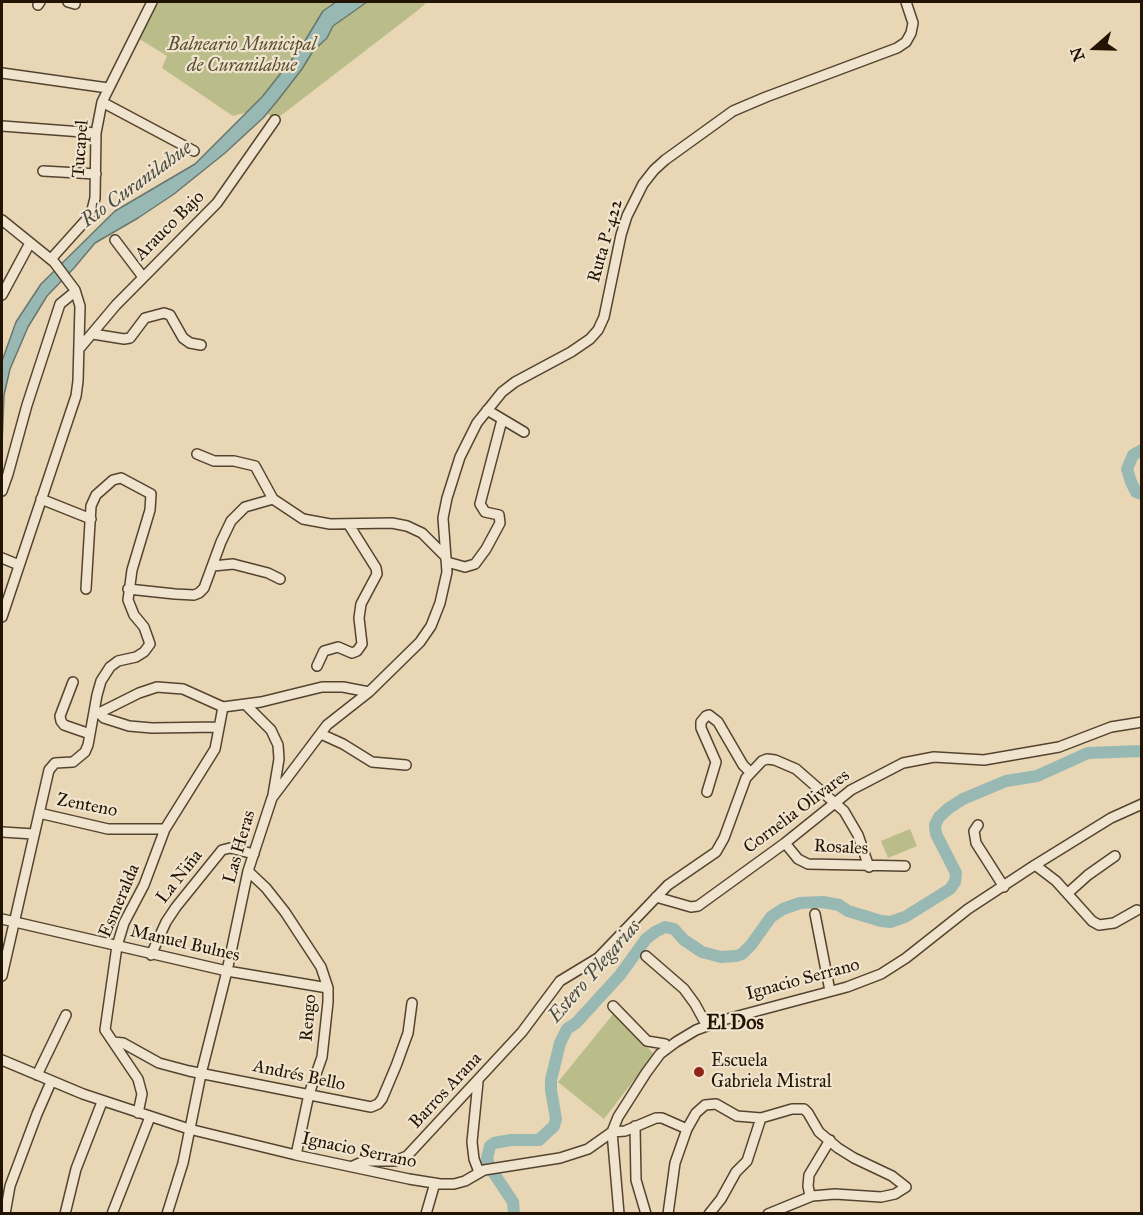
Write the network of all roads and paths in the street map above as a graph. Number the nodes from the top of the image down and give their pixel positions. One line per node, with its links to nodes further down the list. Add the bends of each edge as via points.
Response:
1 (152, 2): 4 (street, Tucapel)
2 (906, 2): 22 (street, Ruta P-422, via 913,23 906,42 897,48 740,108 654,170 627,216 598,330 572,351 515,382)
3 (2, 73): 4 (street)
4 (108, 88): 5 (street, Tucapel)
5 (102, 102): 8 (street, Tucapel); 9 (street)
6 (275, 120): 16 (street, Arauco Bajo, via 217,203)
7 (2, 126): 8 (street)
8 (96, 133): 11 (street, Tucapel)
9 (194, 151)
10 (43, 171): 11 (street)
11 (96, 174): 15 (street, Tucapel, via 95,198 89,215)
12 (2, 222): 14 (street)
13 (115, 240): 16 (street)
14 (30, 243): 15 (street); 18 (street)
15 (53, 261): 17 (street)
16 (143, 277): 19 (street, Arauco Bajo)
17 (74, 290): 21 (street, via 80,306); 26 (street, via 60,304)
18 (2, 295)
19 (93, 334): 20 (street, via 130,338 145,318 164,312 170,315 183,338); 21 (street, Arauco Bajo)
20 (201, 345)
21 (79, 349): 27 (street, via 76,396)
22 (487, 410): 23 (street); 31 (street, Ruta P-422, via 468,440 452,478 443,518)
23 (502, 420): 24 (street); 31 (street, via 480,504 483,511 498,514 501,521 475,564 465,567)
24 (524, 432)
25 (197, 454): 28 (street, via 214,461 255,466)
26 (2, 491)
27 (41, 499): 29 (street); 33 (street)
28 (273, 499): 30 (street, via 303,519); 34 (street, via 239,512 231,521)
29 (91, 519): 36 (street); 37 (street, via 90,508 96,495 113,480 121,478 151,494)
30 (350, 525): 31 (street, via 406,526 422,533); 39 (street, via 377,574 361,604 362,644 352,653 338,648 324,651)
31 (446, 556): 41 (street, Las Heras, via 444,589 431,626)
32 (2, 558): 33 (street)
33 (20, 565): 38 (street)
34 (213, 566): 35 (street, via 233,564); 37 (street, via 204,588 194,595)
35 (280, 579)
36 (86, 589)
37 (128, 589): 44 (street, via 130,608 144,627 150,645 136,657 110,667 101,681)
38 (2, 617)
39 (317, 666)
40 (73, 682): 47 (street, via 60,721)
41 (369, 692): 42 (street, via 322,687); 48 (street, Las Heras)
42 (246, 705): 43 (street); 52 (street, via 271,730 278,746)
43 (223, 707): 44 (street, via 183,689 157,687); 46 (street, Esmeralda)
44 (97, 713): 46 (street, via 129,726); 47 (street)
45 (1142, 722): 53 (street, Cornelia Olivares, via 1111,727 1059,747 984,760 915,759 863,782)
46 (219, 727): 57 (street, Esmeralda, via 213,752)
47 (90, 734): 55 (street, via 80,758 52,765)
48 (321, 734): 49 (street, via 372,762); 52 (street, Las Heras)
49 (406, 765)
50 (750, 772): 51 (street, via 718,722 706,716 701,728 716,762); 53 (street, via 767,759 781,762 796,769); 69 (street, Barros Arana, via 716,852)
51 (707, 792)
52 (272, 798): 61 (street, Las Heras)
53 (834, 802): 60 (street, Cornelia Olivares); 65 (street, via 851,820)
54 (1142, 804): 63 (street, Ignacio Serrano)
55 (39, 813): 57 (street, Zenteno, via 108,829); 59 (street)
56 (978, 825): 67 (street, via 974,831 976,843)
57 (165, 829): 74 (street, Esmeralda)
58 (2, 832): 59 (street)
59 (34, 834): 73 (street)
60 (785, 843): 65 (street, Rosales, via 805,864); 69 (street, Cornelia Olivares, via 698,906 688,907)
61 (254, 854): 66 (street, Las Heras); 75 (street, La Niña, via 222,850 176,907)
62 (1115, 856): 68 (street)
63 (1035, 865): 67 (street, Ignacio Serrano); 68 (street)
64 (905, 866): 65 (street, Rosales)
65 (869, 867)
66 (248, 871): 77 (street, Las Heras); 79 (street, Rengo, via 285,912 321,967)
67 (1004, 887): 80 (street, Ignacio Serrano, via 953,920 892,968)
68 (1068, 893): 70 (street, via 1099,925 1114,923)
69 (656, 897): 91 (street, Barros Arana, via 598,958 560,981)
70 (1137, 910)
71 (815, 914): 80 (street)
72 (2, 919): 73 (street, Manuel Bulnes)
73 (15, 922): 74 (street, Manuel Bulnes); 78 (street)
74 (117, 946): 75 (street, Manuel Bulnes); 85 (street, Esmeralda, via 105,1026)
75 (151, 955): 77 (street, Manuel Bulnes)
76 (646, 956): 84 (street, via 684,989)
77 (227, 971): 79 (street, Manuel Bulnes); 88 (street, Las Heras)
78 (2, 976)
79 (328, 988): 92 (street, Rengo, via 322,1057)
80 (830, 991): 84 (street, Ignacio Serrano)
81 (412, 1003): 92 (street, Andrés Bello, via 403,1049 378,1104 363,1106)
82 (613, 1006): 86 (street, via 647,1041)
83 (66, 1015): 89 (street)
84 (707, 1026): 86 (street, Ignacio Serrano)
85 (113, 1042): 88 (street, Andrés Bello, via 123,1043 159,1063); 94 (street, Esmeralda, via 140,1084)
86 (668, 1048): 100 (street, Ignacio Serrano, via 634,1089)
87 (2, 1060): 89 (street, Ignacio Serrano)
88 (201, 1074): 92 (street, Andrés Bello); 98 (street, Las Heras)
89 (37, 1075): 90 (street, Ignacio Serrano)
90 (51, 1082): 93 (street, Ignacio Serrano); 107 (street, via 16,1168)
91 (478, 1082): 103 (street, Barros Arana, via 407,1156); 104 (street, via 472,1142 474,1159)
92 (309, 1094): 102 (street, Rengo)
93 (102, 1102): 94 (street, Ignacio Serrano); 108 (street, via 78,1161)
94 (138, 1113): 95 (street, Ignacio Serrano)
95 (150, 1117): 98 (street, Ignacio Serrano); 109 (street)
96 (761, 1118): 99 (street, via 736,1116 716,1104 696,1113); 101 (street, via 792,1108 804,1109 816,1128); 115 (street, via 747,1161)
97 (635, 1126): 99 (street, via 662,1118); 100 (street); 113 (street, via 636,1180)
98 (189, 1129): 102 (street, Ignacio Serrano); 110 (street, Las Heras)
99 (687, 1129): 114 (street, via 675,1163)
100 (612, 1132): 104 (street, Ignacio Serrano, via 579,1154); 112 (street)
101 (830, 1140): 106 (street, via 809,1175); 106 (street, via 906,1187 885,1197)
102 (296, 1155): 103 (street, Ignacio Serrano)
103 (353, 1166): 105 (street, Ignacio Serrano)
104 (481, 1171): 105 (street, Ignacio Serrano, via 465,1181)
105 (435, 1184): 111 (street)
106 (810, 1197): 116 (street)
107 (3, 1213)
108 (65, 1214)
109 (112, 1214)
110 (167, 1214)
111 (426, 1214)
112 (619, 1214)
113 (646, 1214)
114 (668, 1214)
115 (709, 1214)
116 (768, 1214)

